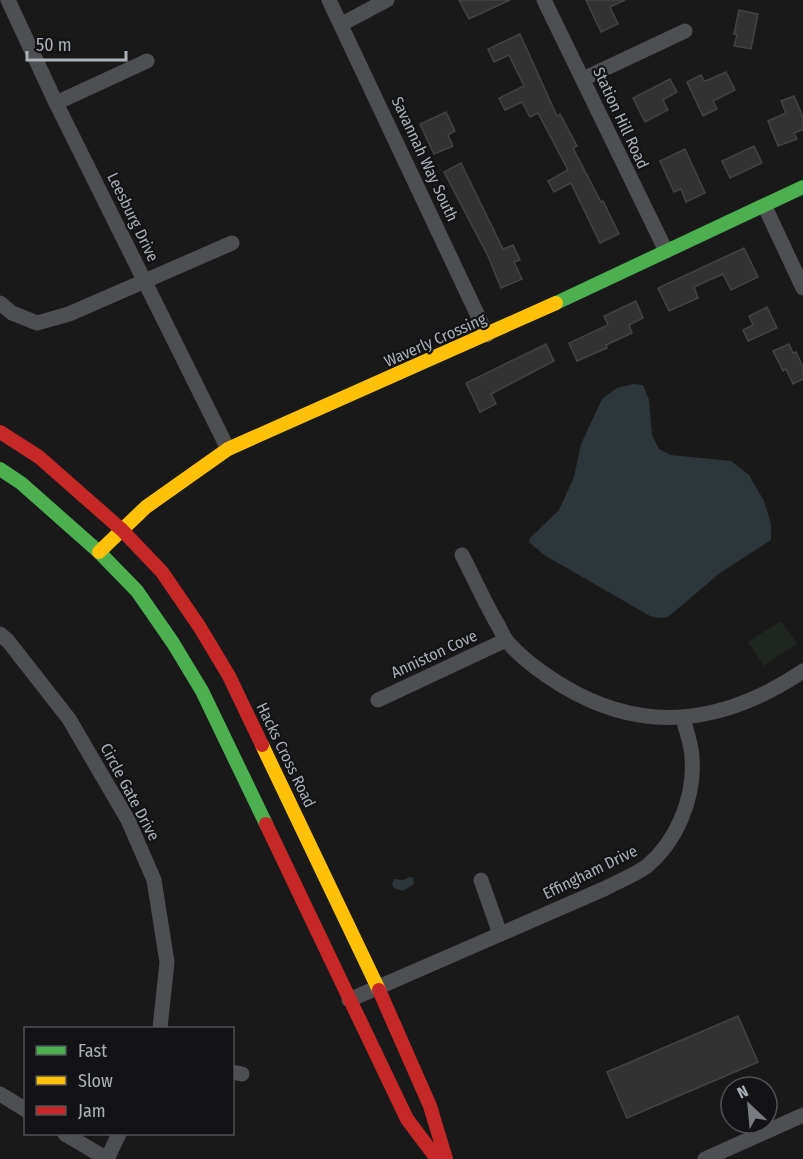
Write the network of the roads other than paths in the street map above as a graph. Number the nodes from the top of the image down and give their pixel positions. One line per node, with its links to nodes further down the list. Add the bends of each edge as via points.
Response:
1 (8, 0): 9 (street, Leesburg Drive)
2 (329, 0): 5 (street, Savannah Way South)
3 (387, 0): 5 (street)
4 (544, 0): 8 (street, Station Hill Road)
5 (342, 24): 17 (street, Savannah Way South)
6 (685, 31): 8 (street)
7 (147, 61): 9 (street)
8 (583, 80): 13 (street, Station Hill Road)
9 (56, 103): 14 (street, Leesburg Drive)
10 (803, 187): 11 (main road, Waverly Crossing)
11 (765, 207): 13 (main road, Waverly Crossing); 15 (street)
12 (232, 243): 14 (street)
13 (666, 251): 17 (main road, Waverly Crossing)
14 (145, 280): 16 (street, via 69,314 37,323 12,314); 19 (street, Leesburg Drive)
15 (803, 288)
16 (0, 303)
17 (487, 334): 19 (main road, Waverly Crossing)
18 (0, 432): 21 (main road, Hacks Cross Road, via 39,457)
19 (228, 449): 21 (main road, Waverly Crossing, via 146,507)
20 (0, 470): 22 (main road, via 21,483)
21 (122, 530): 22 (main road, Waverly Crossing); 31 (main road, Hacks Cross Road, via 162,572 229,676)
22 (99, 552): 32 (main road, via 137,591 202,691)
23 (462, 555): 25 (street)
24 (0, 634): 33 (street, Circle Gate Drive, via 69,719 128,820 154,880 167,962)
25 (506, 640): 27 (street, Anniston Cove); 28 (street, via 556,681 599,704 631,715)
26 (803, 671): 28 (street, via 744,704)
27 (378, 700)
28 (683, 718): 30 (street, Effingham Drive, via 693,757 692,788 666,846 646,867)
29 (481, 880): 30 (street)
30 (500, 934): 31 (street, Effingham Drive)
31 (378, 988): 32 (street, Effingham Drive); 41 (main road, Hacks Cross Road, via 430,1107)
32 (349, 1000): 40 (main road, via 407,1119)
33 (160, 1027)
34 (0, 1094): 35 (street)
35 (24, 1109)
36 (803, 1116): 42 (street)
37 (67, 1135): 39 (street)
38 (119, 1135): 39 (street)
39 (107, 1159)
40 (437, 1159)
41 (446, 1159)
42 (705, 1159)

